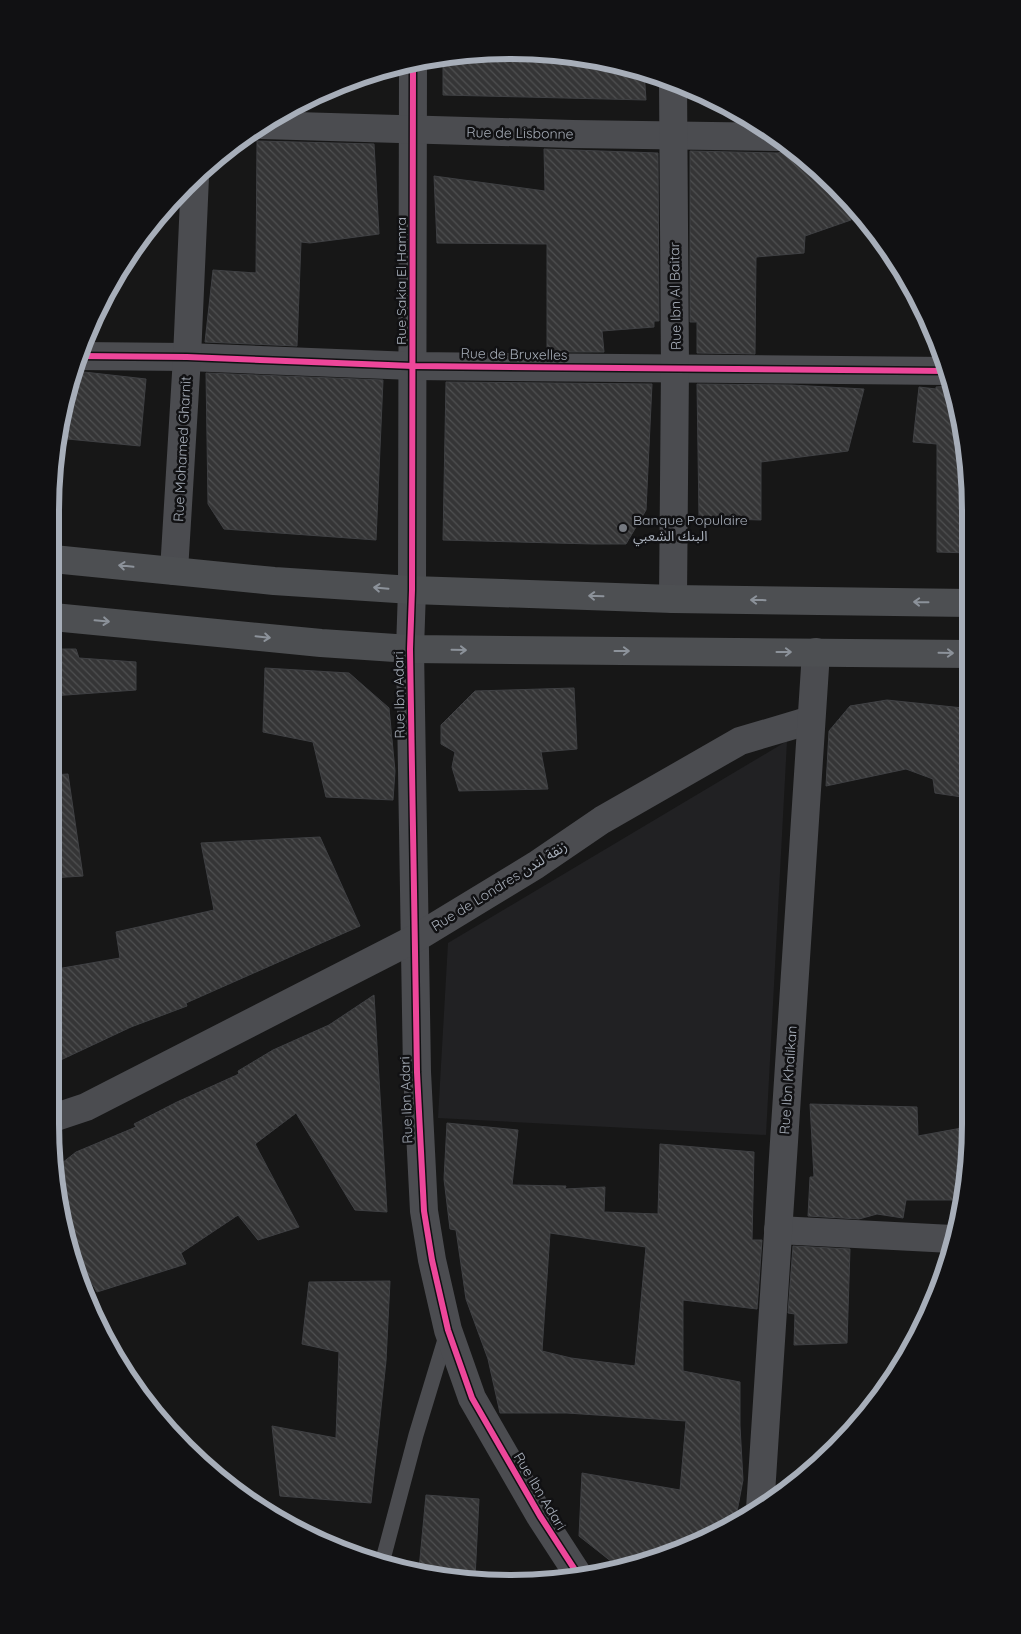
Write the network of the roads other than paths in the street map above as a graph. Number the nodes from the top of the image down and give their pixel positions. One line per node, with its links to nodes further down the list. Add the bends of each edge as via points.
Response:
1 (413, 69): 4 (street, Rue Sakia El Hamra)
2 (673, 89): 5 (street, Rue Ibn Al Baitar)
3 (275, 125): 4 (street, Rue de Lisbonne)
4 (413, 130): 5 (street, Rue de Lisbonne); 10 (street, Rue Sakia El Hamra)
5 (673, 135): 6 (street, Rue de Lisbonne); 11 (street, Rue Ibn Al Baitar)
6 (764, 137)
7 (195, 188): 9 (street, Rue Mohamed Gharnit)
8 (86, 356): 9 (street, Rue de Bruxelles)
9 (187, 357): 10 (street, Rue de Bruxelles); 14 (street, Rue Mohamed Gharnit)
10 (413, 366): 11 (street, Rue de Bruxelles); 15 (street, Rue Sakia El Hamra)
11 (675, 368): 12 (street, Rue de Bruxelles); 16 (street, Rue Ibn Al Baitar)
12 (940, 372)
13 (59, 560): 14 (main road, one-way to 13)
14 (174, 571): 15 (main road, one-way to 14)
15 (412, 590): 16 (main road, one-way to 15); 19 (street, Rue Ibn Adari)
16 (673, 599): 17 (main road, one-way to 16)
17 (962, 603)
18 (59, 618): 19 (main road, one-way to 19)
19 (410, 649): 20 (main road, one-way to 20); 23 (street, Rue Ibn Adari)
20 (816, 652): 21 (main road, one-way to 21); 22 (street, Rue Ibn Khalikan)
21 (962, 654)
22 (811, 720): 23 (street, Rue de Londres زنقة لندن, via 740,741 602,820 536,865); 25 (street, Rue Ibn Khalikan)
23 (416, 938): 24 (street, Rue de Londres زنقة لندن, via 86,1107); 27 (street, Rue Ibn Adari, via 417,1072 424,1211)
24 (59, 1116)
25 (778, 1230): 26 (street); 28 (street, Rue Ibn Khalikan)
26 (947, 1239)
27 (448, 1330): 29 (lane); 30 (street, Rue Ibn Adari, via 472,1398)
28 (761, 1499)
29 (384, 1557)
30 (575, 1570)

